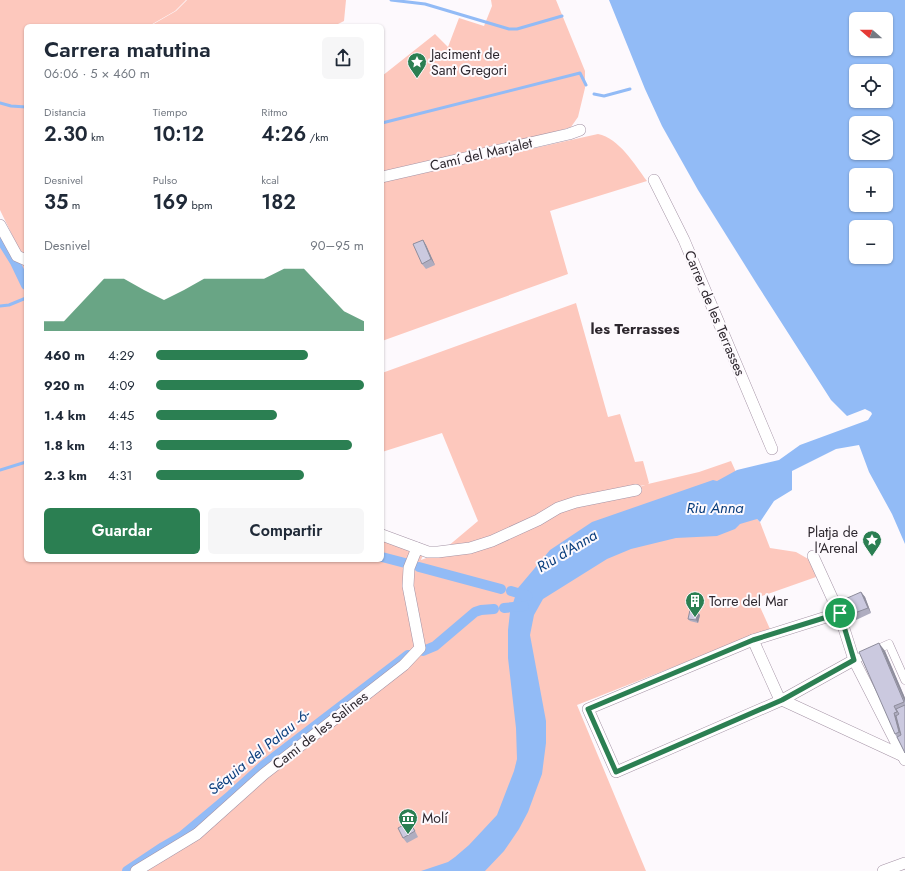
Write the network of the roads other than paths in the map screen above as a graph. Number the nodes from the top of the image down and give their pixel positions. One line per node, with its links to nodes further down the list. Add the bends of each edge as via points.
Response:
1 (580, 130): 2 (street, Camí del Marjalet)
2 (384, 177)
3 (654, 180): 6 (street, Carrer de les Terrasses, via 684,240)
4 (0, 225): 5 (street, via 17,256)
5 (24, 259)
6 (772, 449)
7 (636, 490): 9 (street, via 558,508 492,541 470,548 428,552)
8 (384, 536): 9 (street)
9 (417, 548): 18 (street, Camí de les Salines, via 409,568 408,586 420,648 404,665 264,774 197,834)
10 (813, 556): 11 (street)
11 (840, 613): 12 (street); 13 (street)
12 (753, 640): 15 (street); 15 (street, via 588,709 616,772)
13 (854, 660): 14 (street, via 889,644); 15 (street); 16 (street)
14 (905, 680)
15 (781, 700): 16 (street)
16 (904, 758)
17 (905, 863): 19 (street)
18 (136, 871)
19 (884, 871)

